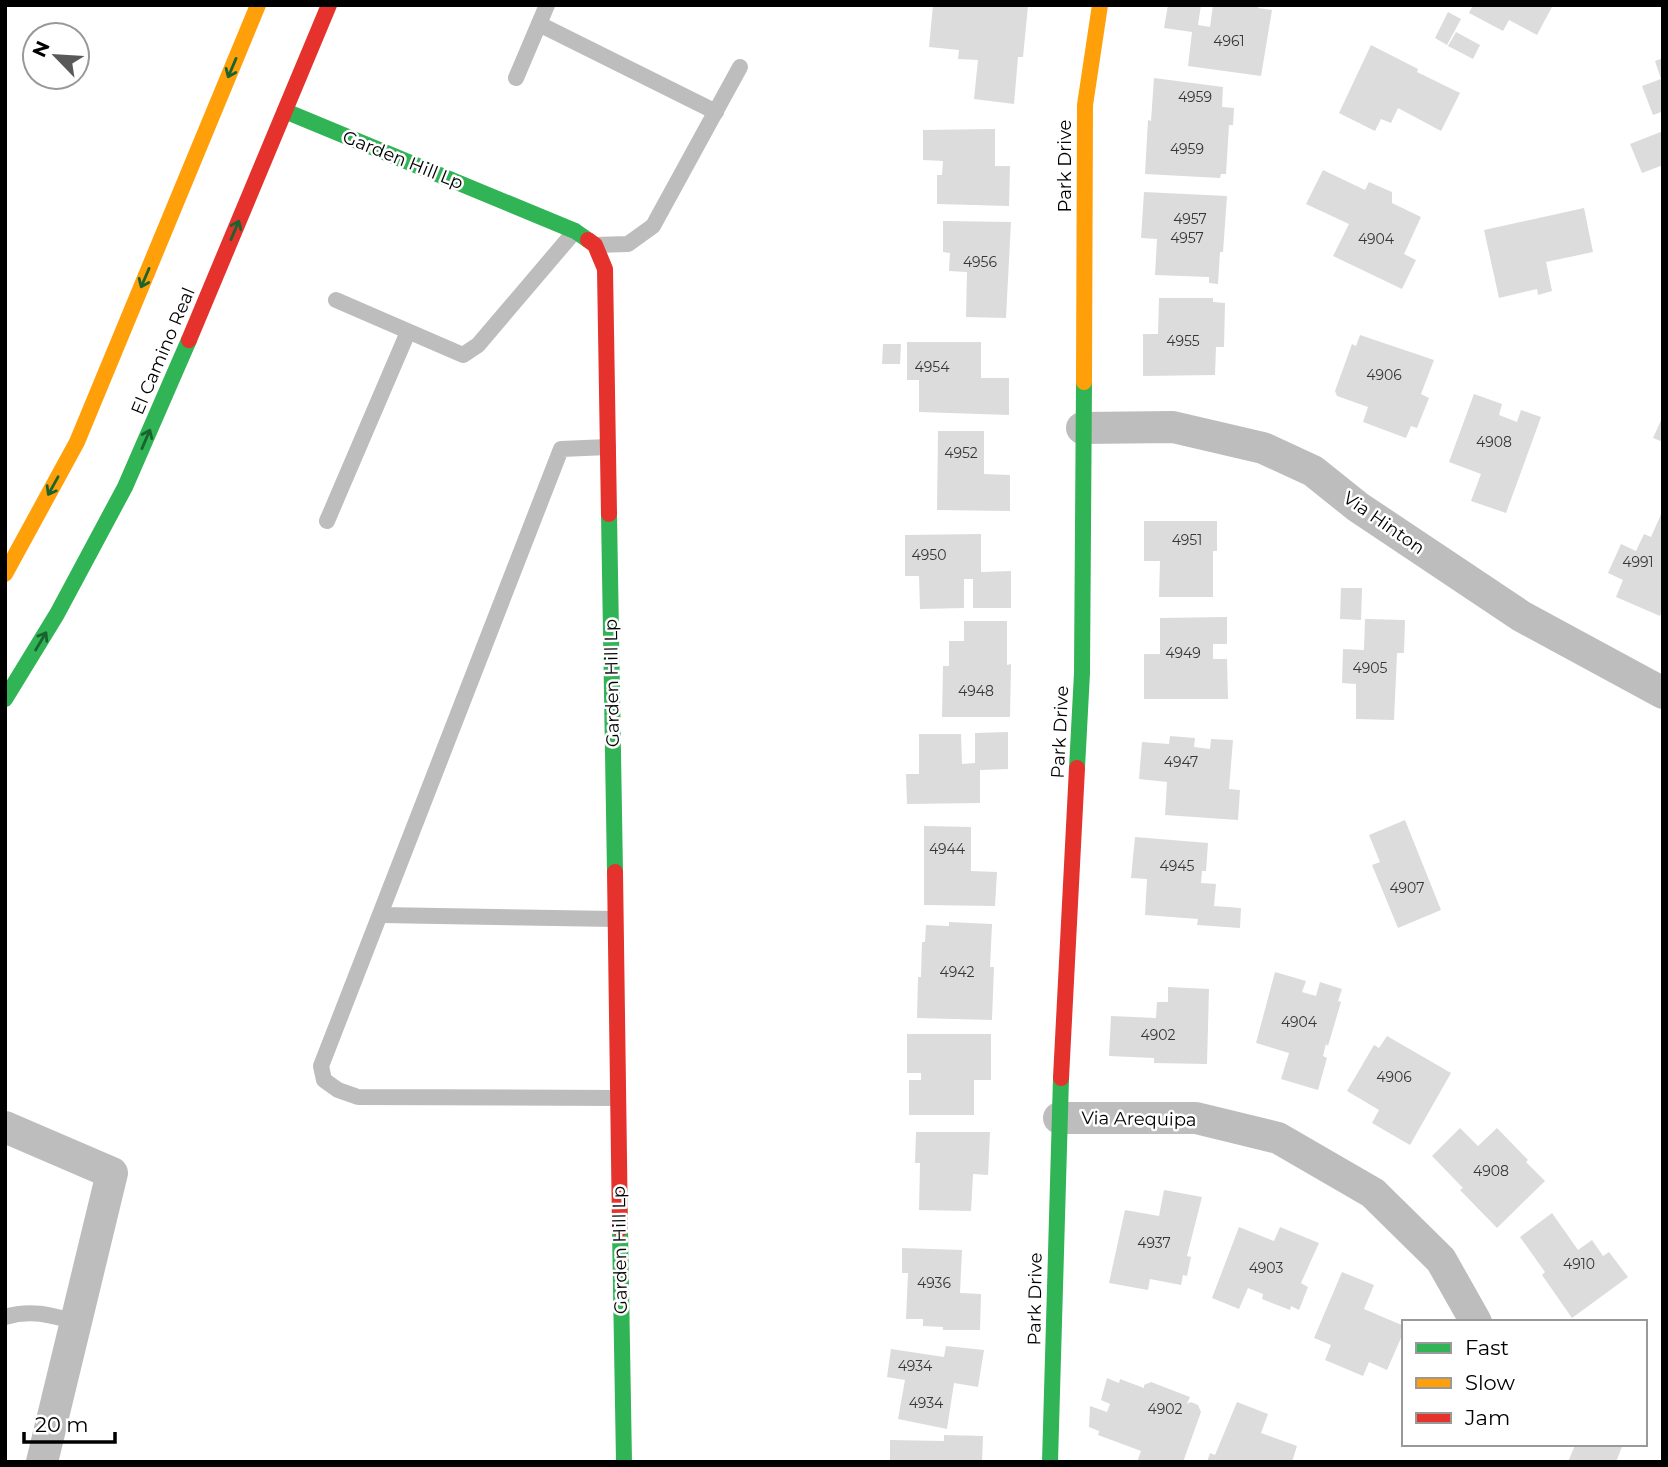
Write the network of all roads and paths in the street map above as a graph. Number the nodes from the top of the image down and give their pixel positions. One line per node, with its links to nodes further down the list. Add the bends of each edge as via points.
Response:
1 (258, 5): 17 (street, one-way to 17, via 77,442)
2 (329, 5): 8 (street, El Camino Real)
3 (547, 5): 5 (lane)
4 (1100, 5): 14 (street, Park Drive, via 1085,105)
5 (539, 24): 7 (lane); 9 (lane)
6 (740, 67): 9 (lane)
7 (516, 78)
8 (285, 111): 10 (street, Garden Hill Lp); 19 (street, El Camino Real, one-way to 8, via 57,614 125,486)
9 (716, 112): 11 (lane, via 653,226 628,244)
10 (575, 231): 11 (street, Garden Hill Lp); 13 (lane, via 478,345 463,355)
11 (595, 245): 15 (street, Garden Hill Lp, via 605,269)
12 (336, 300): 13 (lane)
13 (408, 332): 16 (lane)
14 (1082, 428): 18 (street, Via Hinton, via 1173,427 1263,448 1312,471 1521,616); 23 (street, Park Drive, via 1082,673)
15 (608, 447): 20 (lane, via 561,449); 21 (street, Garden Hill Lp)
16 (327, 521)
17 (5, 574)
18 (1663, 693)
19 (5, 699)
20 (381, 915): 21 (lane); 22 (lane, via 321,1066 324,1080 358,1097)
21 (615, 919): 22 (street, Garden Hill Lp)
22 (618, 1098): 29 (street, Garden Hill Lp)
23 (1059, 1118): 26 (street, Via Arequipa, via 1196,1118 1278,1138 1373,1193 1441,1260); 30 (street, Park Drive)
24 (5, 1126): 27 (street, via 112,1173)
25 (5, 1317): 27 (lane, via 42,1312)
26 (1475, 1320)
27 (76, 1322): 28 (street)
28 (42, 1462)
29 (624, 1462)
30 (1051, 1462)

